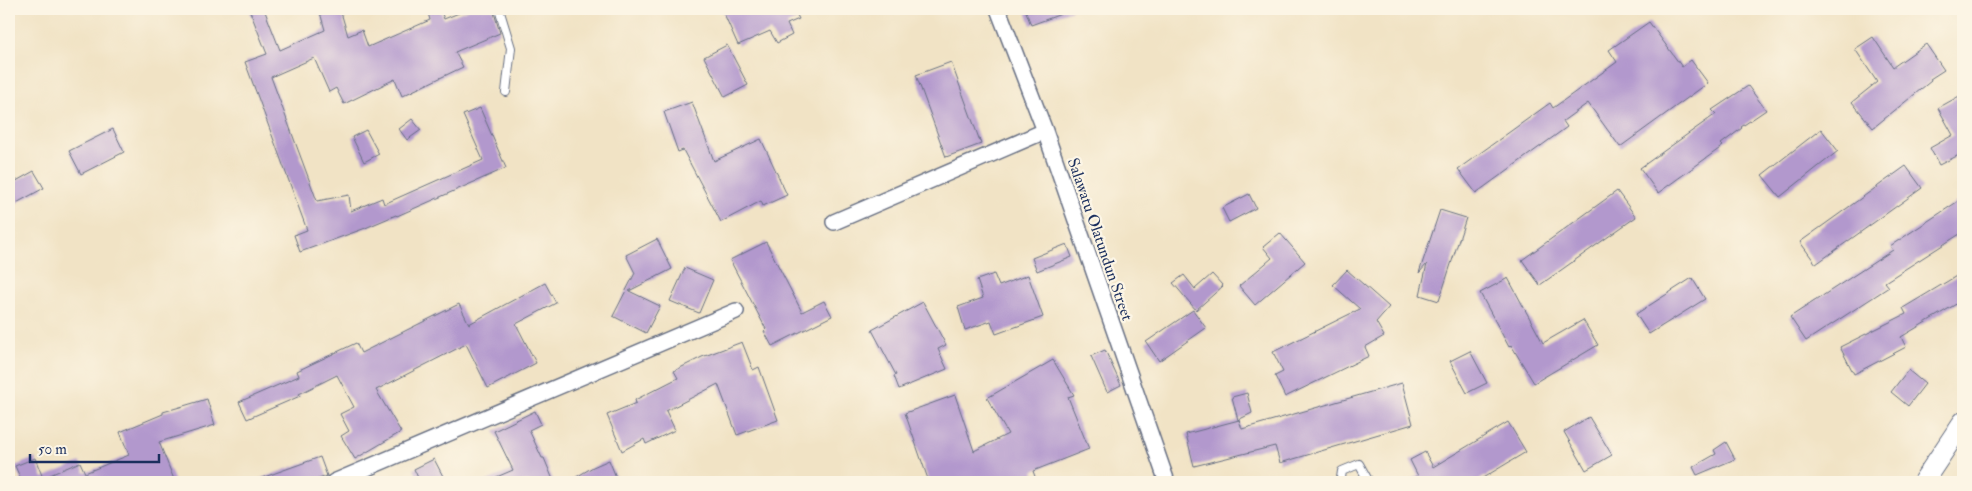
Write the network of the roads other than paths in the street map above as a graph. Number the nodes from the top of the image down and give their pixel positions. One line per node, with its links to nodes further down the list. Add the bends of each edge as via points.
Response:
1 (499, 9): 3 (lane, via 512,48)
2 (998, 9): 4 (street, Salawatu Olatundun Street)
3 (506, 92)
4 (1044, 131): 5 (street); 9 (street, Salawatu Olatundun Street)
5 (834, 222)
6 (736, 311): 8 (street)
7 (1963, 422): 12 (street)
8 (344, 480)
9 (1167, 482)
10 (1343, 482): 11 (lane, via 1342,471 1359,464)
11 (1369, 482)
12 (1923, 482)

